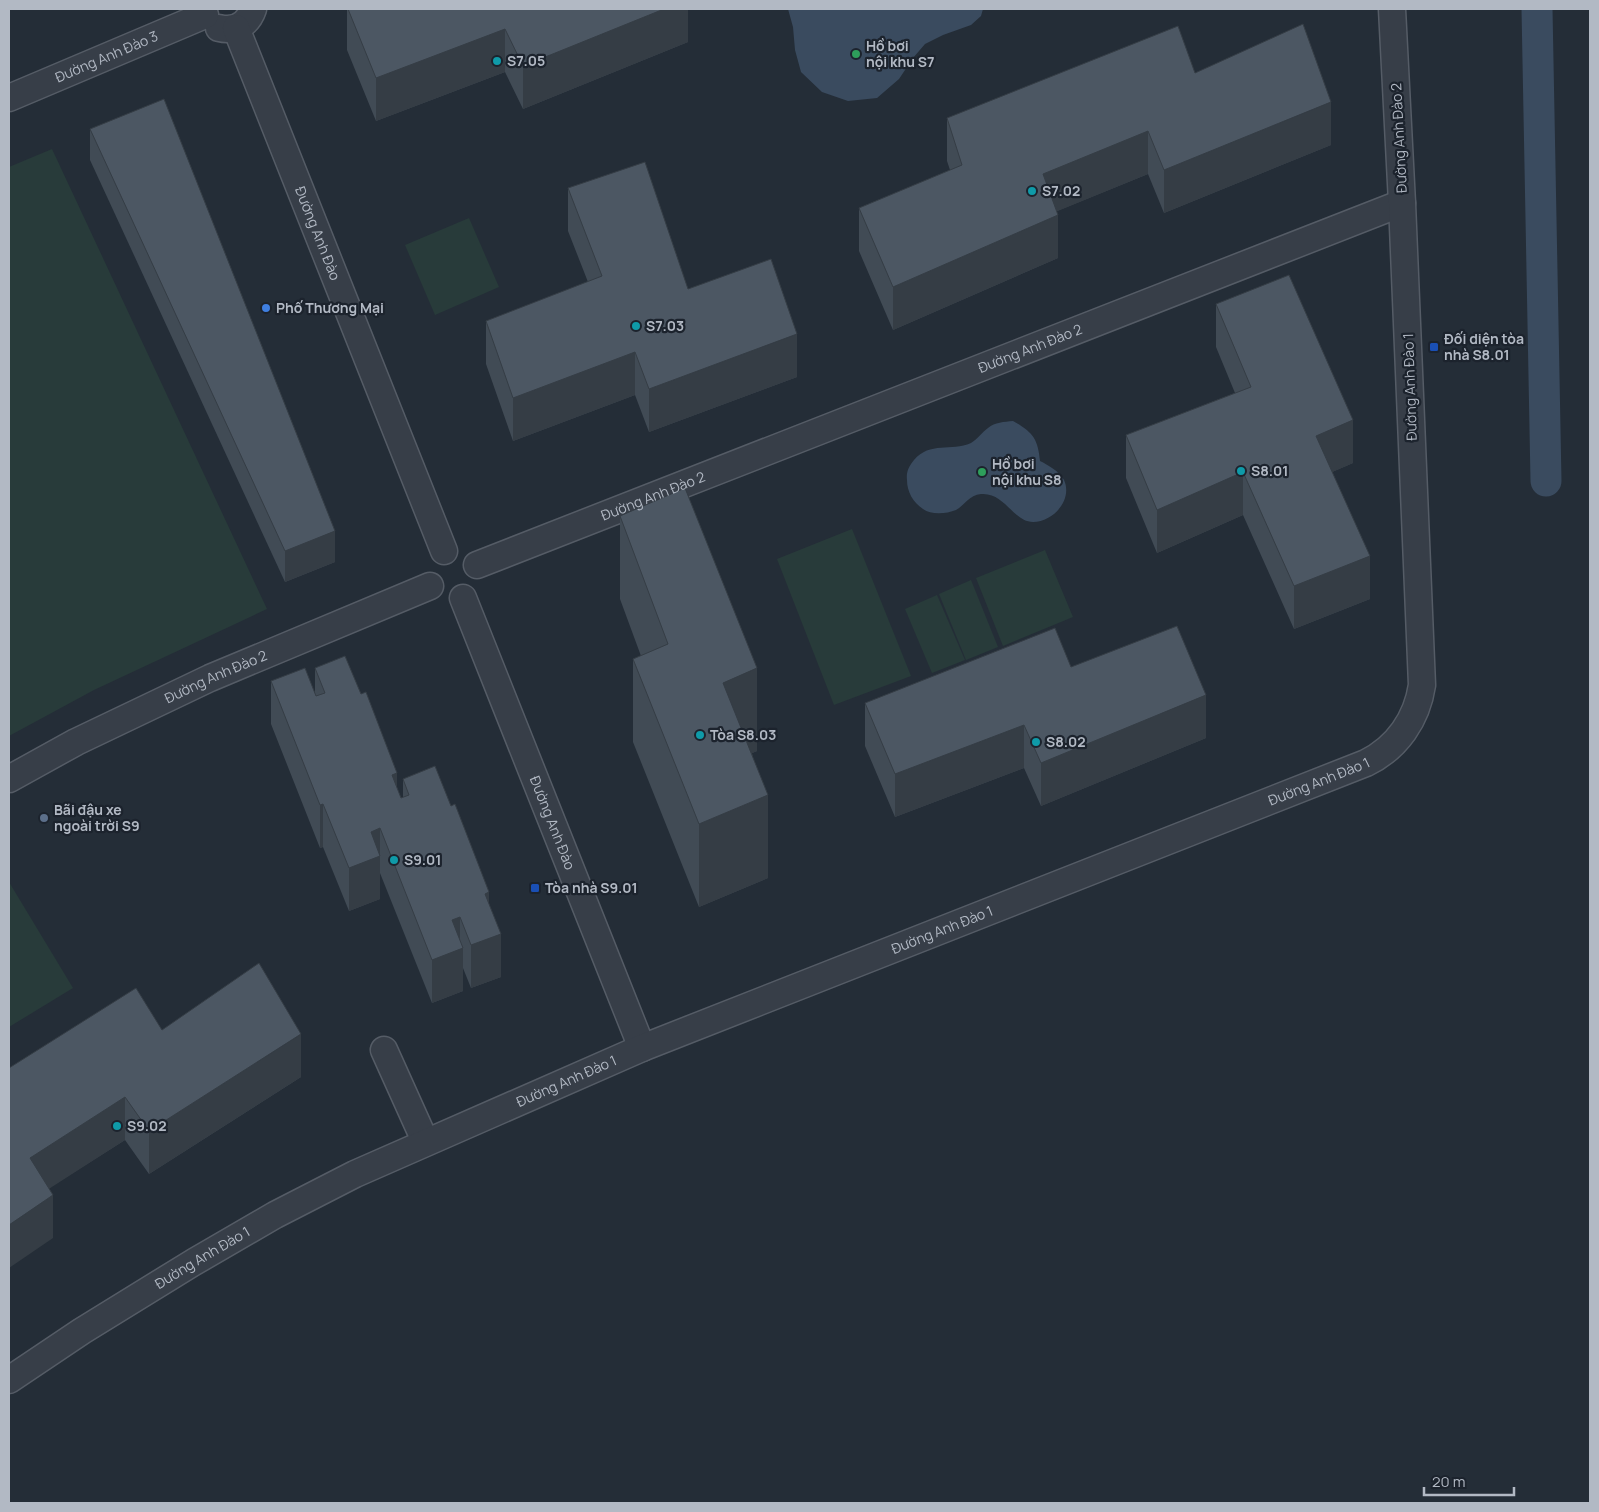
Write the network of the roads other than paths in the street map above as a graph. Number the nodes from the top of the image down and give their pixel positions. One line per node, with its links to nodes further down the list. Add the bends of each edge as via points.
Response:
1 (253, 9): 4 (street, via 243,25)
2 (1392, 9): 6 (street, Đường Anh Đào 2)
3 (204, 12): 4 (street, via 216,26); 5 (street, Đường Anh Đào 3)
4 (236, 28): 7 (street, Đường Anh Đào)
5 (9, 98)
6 (1402, 203): 8 (street, Đường Anh Đào 2); 12 (street, Đường Anh Đào 1, via 1422,685 1412,718 1394,743 1366,763)
7 (444, 551): 8 (street, via 464,551); 9 (street, via 430,565)
8 (477, 565): 10 (street, via 477,585)
9 (430, 586): 10 (street, via 447,600); 11 (street, Đường Anh Đào 2, via 210,678 76,742)
10 (463, 598): 12 (street, Đường Anh Đào)
11 (9, 779)
12 (642, 1048): 14 (street, Đường Anh Đào 1)
13 (384, 1050): 14 (street)
14 (425, 1142): 15 (street, Đường Anh Đào 1, via 267,1220 194,1262)
15 (9, 1380)

